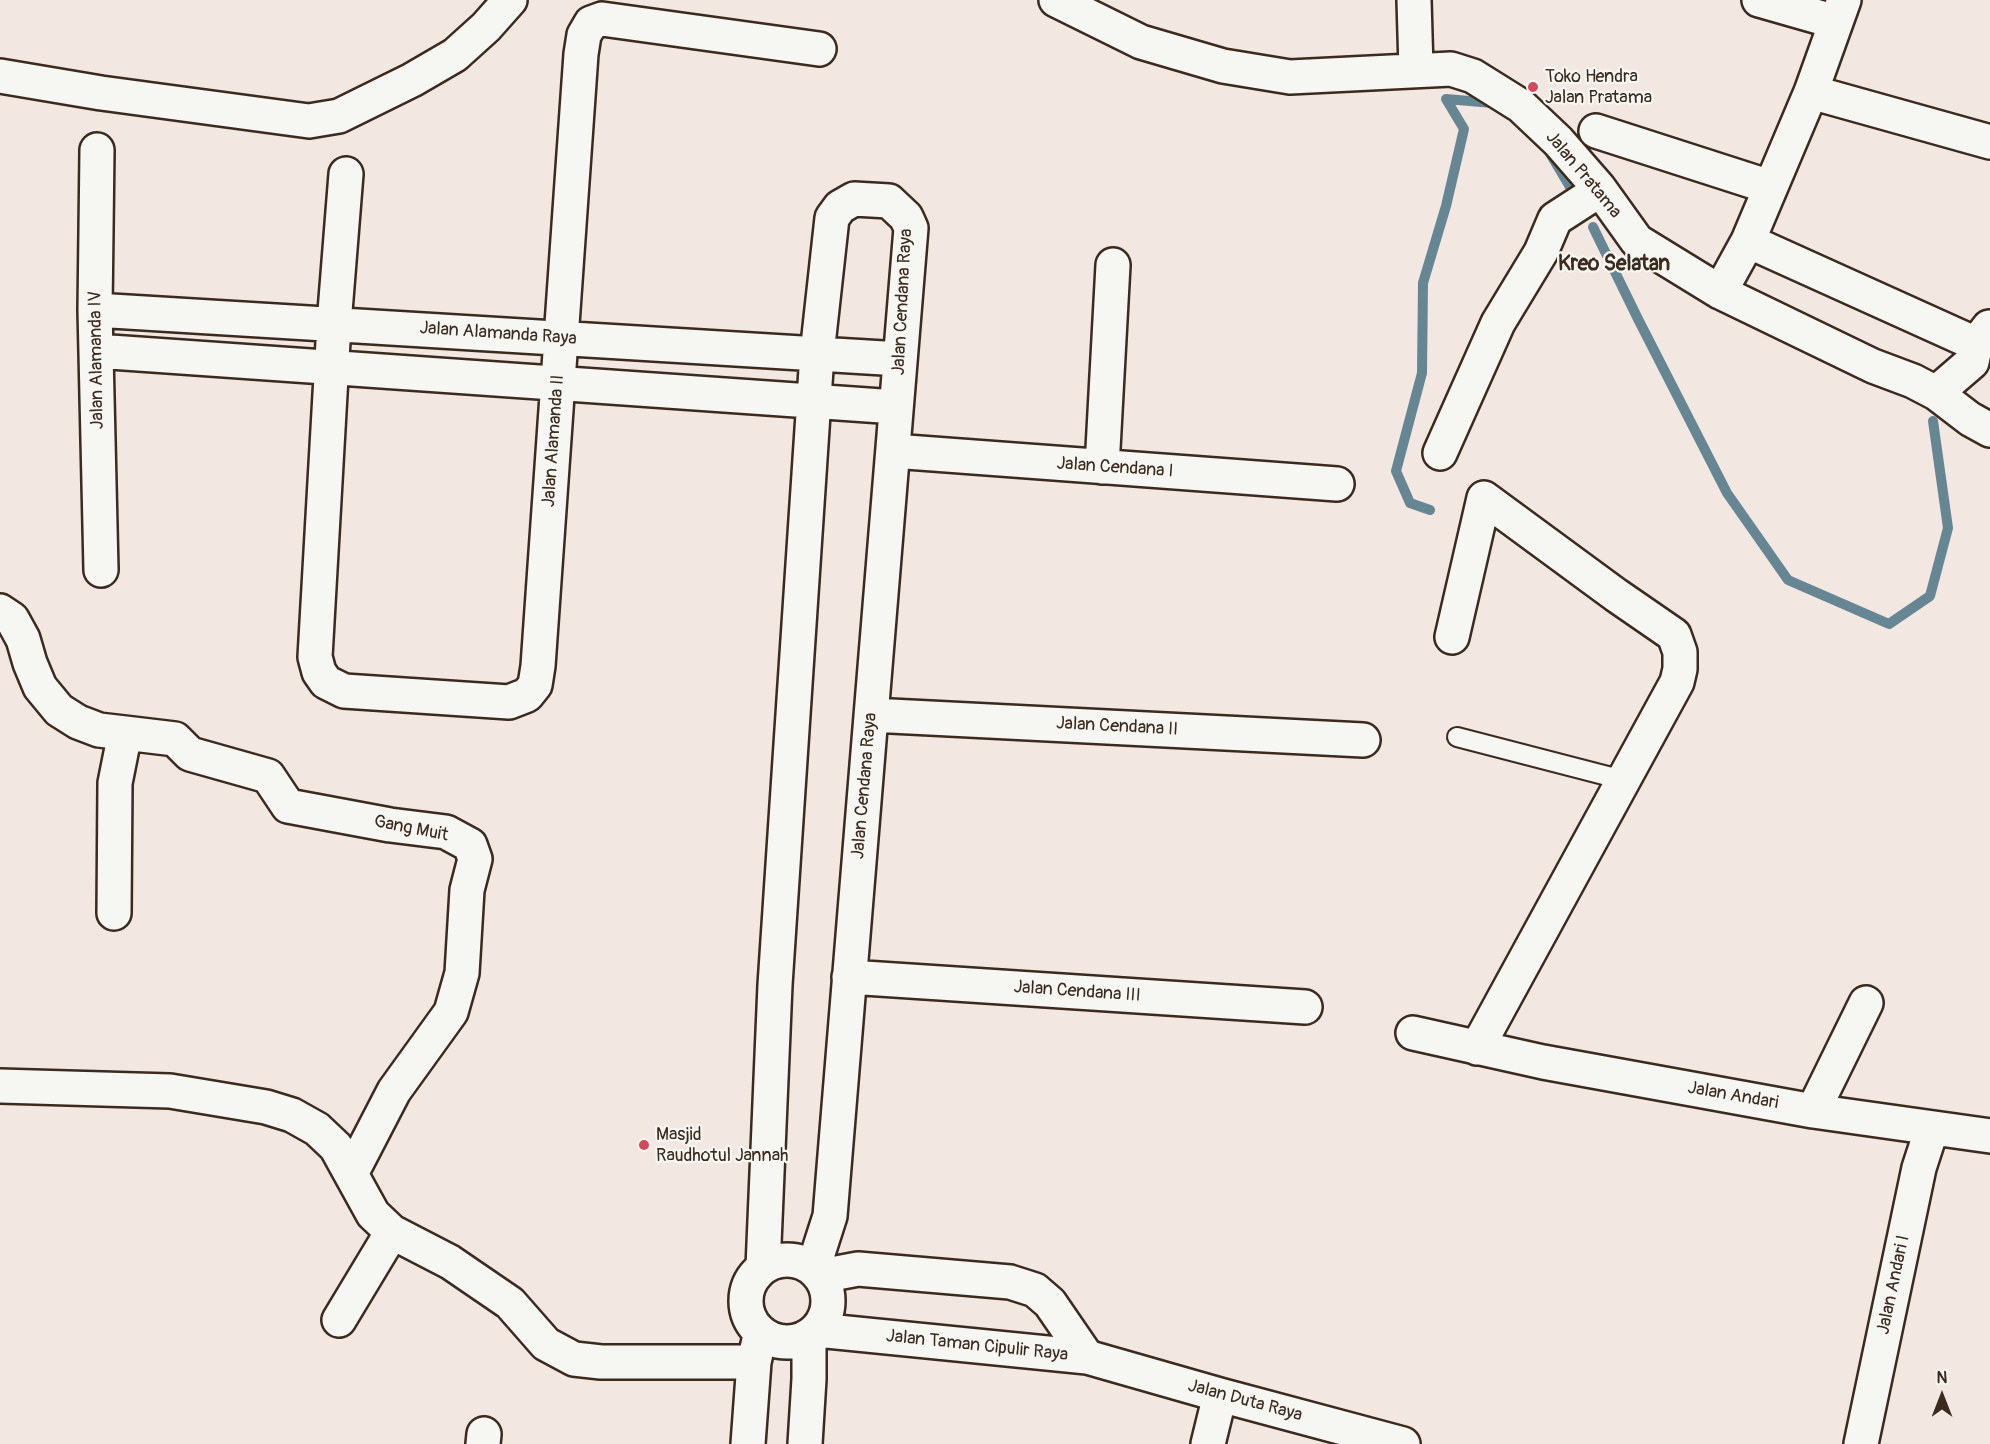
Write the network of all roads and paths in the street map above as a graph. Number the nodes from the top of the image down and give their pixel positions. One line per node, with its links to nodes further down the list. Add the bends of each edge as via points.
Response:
1 (510, 0): 8 (street, via 454,56 339,116 309,120)
2 (1056, 0): 7 (street, Jalan Pratama, via 1141,42 1223,66 1290,77)
3 (1414, 0): 7 (street)
4 (1759, 0): 5 (street)
5 (1840, 11): 9 (street)
6 (819, 49): 22 (street, Jalan Alamanda II, via 602,19 591,23 584,35 580,66)
7 (1416, 69): 15 (street, Jalan Pratama, via 1451,69 1473,76 1521,106)
8 (0, 76)
9 (1811, 92): 11 (street); 14 (street)
10 (1596, 131): 14 (street)
11 (1990, 142)
12 (97, 150): 19 (street, Jalan Alamanda IV)
13 (346, 174): 20 (street, Jalan Alamanda II)
14 (1770, 187): 16 (street)
15 (1599, 188): 18 (street, Jalan Pratama, via 1637,241); 33 (street, via 1555,219 1498,323)
16 (1748, 241): 18 (street); 21 (street)
17 (1113, 265): 34 (street)
18 (1720, 292): 28 (street, Jalan Pratama)
19 (95, 310): 20 (street, Jalan Alamanda Raya); 23 (street, Jalan Alamanda IV)
20 (334, 324): 22 (street, Jalan Alamanda Raya); 26 (street, Jalan Alamanda II)
21 (1983, 335): 28 (street, via 1972,362)
22 (561, 338): 24 (street, Jalan Alamanda Raya); 27 (street, Jalan Alamanda II)
23 (96, 351): 26 (street); 36 (street, Jalan Alamanda IV)
24 (817, 354): 25 (street, Jalan Alamanda Raya); 25 (street, Jalan Cendana Raya, via 832,218 840,207 854,199 889,201 906,217 910,228); 29 (street, Jalan Cendana Raya)
25 (900, 359): 30 (street, Jalan Cendana Raya)
26 (333, 367): 27 (street); 27 (street, Jalan Alamanda II, via 315,657 326,682 344,691 509,702 527,695 535,685)
27 (558, 383): 29 (street)
28 (1936, 393): 31 (street, Jalan Pratama)
29 (813, 401): 30 (street); 56 (street, Jalan Cendana Raya, via 775,985)
30 (897, 407): 32 (street, Jalan Cendana Raya)
31 (1990, 430)
32 (892, 451): 34 (street, Jalan Cendana I); 39 (street, Jalan Cendana Raya)
33 (1440, 453)
34 (1102, 467): 35 (street, Jalan Cendana I)
35 (1337, 484)
36 (101, 570)
37 (0, 610): 40 (street, Gang Muit, via 12,619 40,687 59,710 99,730)
38 (1452, 637): 43 (street, via 1484,498 1674,635 1680,652 1677,682)
39 (871, 715): 42 (street, Jalan Cendana II); 45 (street, Jalan Cendana Raya)
40 (125, 733): 44 (street, via 115,783); 54 (street, Gang Muit, via 176,739 190,754 268,776 288,806 446,832 470,846 475,859 467,890 462,973 451,1012 394,1091)
41 (1457, 737): 43 (lane)
42 (1363, 740)
43 (1623, 780): 49 (street)
44 (114, 913)
45 (849, 977): 47 (street, Jalan Cendana III); 57 (street, Jalan Cendana Raya, via 830,1216)
46 (1866, 1003): 51 (street)
47 (1305, 1007)
48 (1413, 1034): 49 (street, Jalan Andari)
49 (1477, 1048): 51 (street, Jalan Andari)
50 (0, 1086): 54 (street, via 170,1091 266,1107 317,1129 336,1147)
51 (1814, 1111): 52 (street, Jalan Andari)
52 (1932, 1128): 53 (street, Jalan Andari); 67 (street, Jalan Andari I, via 1919,1168)
53 (1990, 1136)
54 (351, 1174): 55 (street, via 373,1214)
55 (392, 1232): 58 (street); 60 (street, via 450,1262 510,1303 546,1344 574,1359 601,1362)
56 (763, 1267): 57 (street, via 794,1260); 60 (street, via 749,1283 745,1305)
57 (817, 1273): 59 (street, via 827,1289 829,1303 825,1317); 61 (street, Jalan Taman Cipulir Raya, via 858,1269 1010,1282 1035,1290 1050,1303)
58 (339, 1320)
59 (813, 1333): 60 (street, via 797,1342 771,1339); 61 (street, Jalan Taman Cipulir Raya); 64 (street)
60 (757, 1347): 63 (street)
61 (1087, 1357): 62 (street, Jalan Duta Raya)
62 (1209, 1392): 65 (street); 66 (street, Jalan Duta Raya)
63 (748, 1444)
64 (805, 1444)
65 (1208, 1444)
66 (1403, 1444)
67 (1860, 1444)

